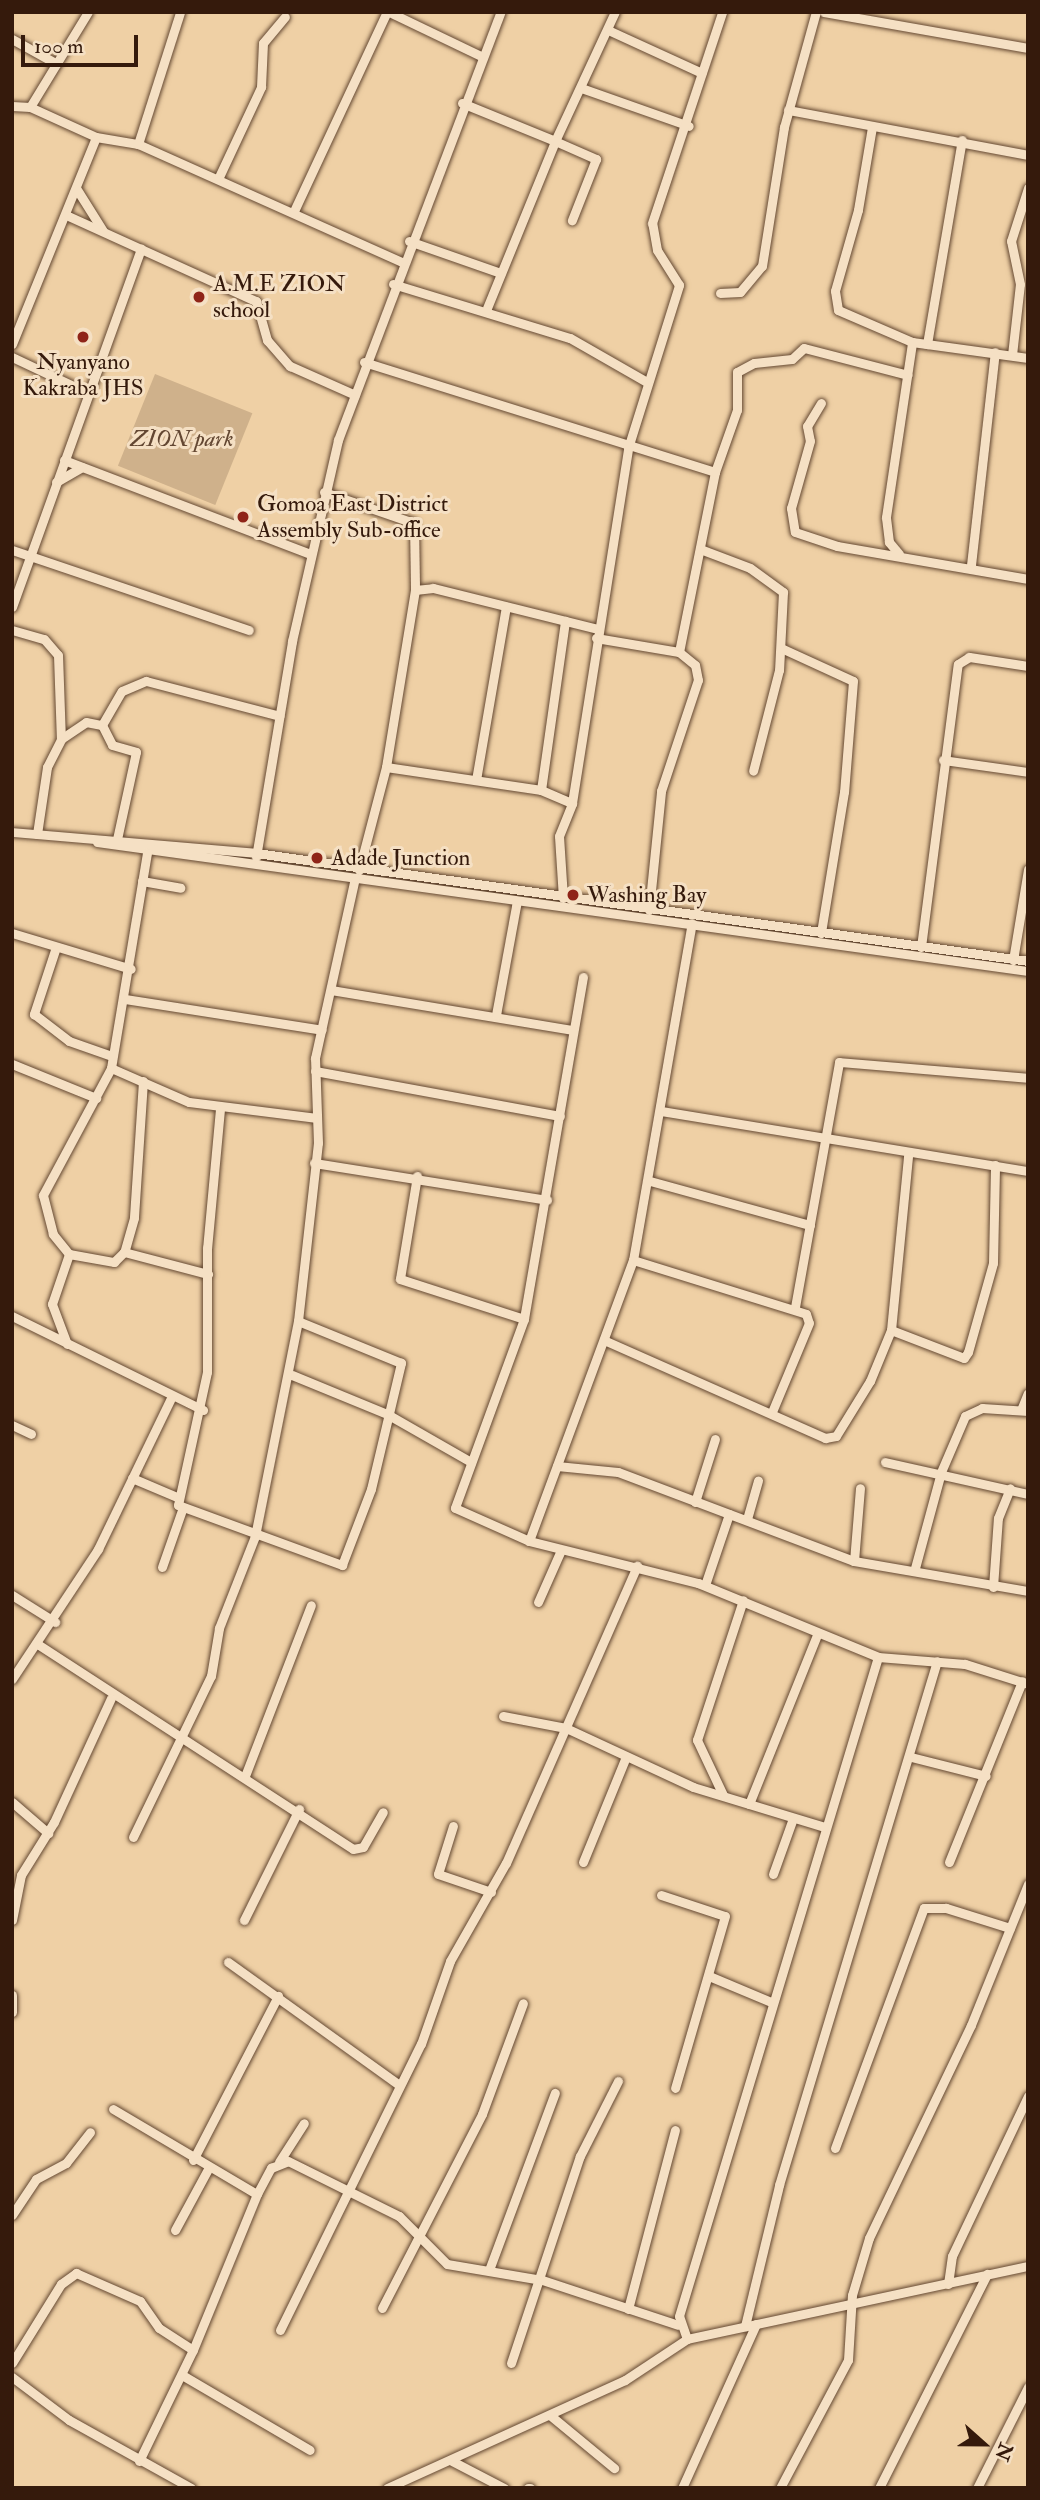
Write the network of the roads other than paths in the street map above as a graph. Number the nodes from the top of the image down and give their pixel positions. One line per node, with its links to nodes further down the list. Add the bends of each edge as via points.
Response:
1 (88, 12): 16 (street)
2 (180, 12): 28 (street)
3 (388, 12): 15 (street); 33 (street)
4 (501, 12): 15 (street)
5 (615, 12): 12 (street)
6 (722, 12): 17 (street)
7 (816, 12): 22 (street)
8 (824, 12): 11 (street)
9 (871, 12): 11 (street)
10 (285, 17): 30 (street, via 263,43 261,87)
11 (870, 23): 14 (street)
12 (608, 30): 17 (street); 18 (street)
13 (12, 39): 16 (street)
14 (1028, 48)
15 (481, 56): 19 (street)
16 (57, 64): 21 (street)
17 (702, 73): 23 (street)
18 (583, 89): 23 (street); 26 (street)
19 (462, 103): 26 (street); 37 (street)
20 (12, 106): 21 (street)
21 (30, 107): 25 (street)
22 (788, 110): 24 (street); 42 (street, via 762,266 740,292)
23 (689, 126): 53 (street, via 652,223 657,250 679,280)
24 (872, 127): 27 (street); 44 (street, via 834,301 844,314)
25 (96, 137): 28 (street); 31 (street)
26 (555, 141): 35 (street, via 596,159); 40 (street)
27 (962, 141): 29 (street); 46 (street)
28 (138, 144): 30 (street)
29 (1028, 155)
30 (218, 179): 33 (street)
31 (76, 188): 34 (street); 36 (street)
32 (1028, 188): 48 (street, via 1011,241 1020,284)
33 (294, 211): 39 (street)
34 (66, 215): 36 (street); 45 (street)
35 (572, 220)
36 (103, 232): 38 (street)
37 (409, 241): 39 (street); 40 (street)
38 (141, 249): 54 (street); 55 (street, via 256,301 267,340 290,366)
39 (402, 262): 41 (street)
40 (501, 273): 43 (street)
41 (393, 284): 43 (street); 51 (street)
42 (720, 293)
43 (487, 308): 53 (street, via 570,338)
44 (912, 341): 46 (street); 52 (street)
45 (12, 344)
46 (926, 344): 47 (street)
47 (995, 352): 48 (street); 70 (street)
48 (1012, 355): 50 (street)
49 (12, 357): 54 (street)
50 (1028, 358)
51 (364, 362): 55 (street); 57 (street)
52 (908, 375): 60 (street, via 804,348 792,359 742,368 736,379 737,410); 63 (street, via 887,504)
53 (645, 381): 57 (street)
54 (86, 392): 58 (street)
55 (355, 395): 62 (street)
56 (821, 403): 66 (street, via 807,426 810,441 791,523 807,539)
57 (628, 448): 60 (street); 78 (street)
58 (64, 460): 59 (street); 61 (street)
59 (82, 467): 61 (street); 67 (street)
60 (715, 472): 64 (street)
61 (56, 483): 68 (street)
62 (324, 492): 67 (street); 72 (street, via 414,523)
63 (889, 542): 66 (street); 69 (street)
64 (700, 549): 79 (street, via 781,586); 80 (street)
65 (12, 550): 68 (street)
66 (880, 551): 69 (street)
67 (310, 554): 82 (street)
68 (32, 555): 73 (street); 77 (street)
69 (899, 555): 70 (street)
70 (971, 565): 71 (street)
71 (1028, 579)
72 (415, 590): 74 (street, via 433,588); 86 (street)
73 (12, 607)
74 (506, 607): 75 (street); 89 (street)
75 (565, 621): 78 (street); 90 (street)
76 (12, 630): 84 (street, via 44,639 58,655)
77 (249, 630)
78 (597, 634): 80 (street); 91 (street)
79 (781, 648): 87 (street); 109 (street, via 853,681 844,792)
80 (679, 652): 105 (street, via 695,665 698,680 661,791)
81 (1028, 666): 85 (street, via 961,658)
82 (280, 716): 83 (street, via 146,681 122,691); 97 (street)
83 (102, 725): 84 (street, via 86,722); 94 (street, via 112,745 136,752)
84 (61, 739): 93 (street, via 47,767)
85 (943, 760): 88 (street); 111 (street)
86 (386, 767): 89 (street); 100 (street)
87 (752, 771)
88 (1028, 772)
89 (477, 780): 90 (street)
90 (541, 790): 91 (street)
91 (572, 803): 103 (street, via 559,836)
92 (12, 832): 93 (street)
93 (37, 834): 95 (street)
94 (117, 839): 95 (street); 97 (street)
95 (93, 841): 96 (street)
96 (147, 853): 98 (street); 101 (street)
97 (256, 853): 98 (street); 100 (street)
98 (255, 866): 100 (street)
99 (1028, 869): 112 (street)
100 (357, 874): 103 (street); 104 (street); 117 (street)
101 (142, 881): 102 (street); 114 (street)
102 (180, 888)
103 (563, 898): 105 (street)
104 (517, 901): 107 (street); 119 (street)
105 (649, 910): 106 (street)
106 (694, 916): 107 (street); 109 (street)
107 (691, 927): 115 (street); 130 (street)
108 (12, 933): 110 (street)
109 (821, 933): 111 (street)
110 (56, 947): 114 (street); 122 (street, via 34,1014 69,1041)
111 (921, 947): 112 (street)
112 (1013, 960): 113 (street)
113 (1028, 961)
114 (131, 969): 118 (street)
115 (1028, 971)
116 (583, 977): 121 (street)
117 (331, 990): 119 (street); 120 (street)
118 (125, 999): 120 (street); 122 (street)
119 (496, 1015): 121 (street)
120 (322, 1030): 125 (street)
121 (572, 1030): 131 (street)
122 (112, 1056): 124 (street)
123 (13, 1066): 128 (street)
124 (111, 1068): 127 (street); 128 (street)
125 (315, 1072): 131 (street); 132 (street)
126 (1028, 1078): 133 (street, via 839,1062)
127 (144, 1081): 129 (street); 142 (street, via 135,1218)
128 (96, 1098): 143 (street, via 43,1195 53,1234)
129 (220, 1109): 132 (street); 145 (street)
130 (661, 1111): 133 (street); 139 (street)
131 (559, 1116): 140 (street)
132 (317, 1118): 135 (street)
133 (829, 1142): 134 (street); 141 (street)
134 (908, 1156): 136 (street); 150 (street)
135 (314, 1163): 138 (street); 149 (street)
136 (995, 1165): 137 (street); 150 (street, via 993,1263 968,1352 964,1358)
137 (1028, 1171)
138 (418, 1176): 140 (street); 148 (street, via 400,1279)
139 (650, 1181): 141 (street); 144 (street)
140 (547, 1200): 148 (street)
141 (810, 1225): 146 (street)
142 (124, 1252): 143 (street, via 114,1262); 145 (street)
143 (69, 1254): 152 (street, via 52,1304)
144 (633, 1260): 146 (street); 151 (street)
145 (208, 1275): 156 (street)
146 (795, 1307): 158 (street, via 809,1323)
147 (12, 1316): 152 (street)
148 (524, 1319): 163 (street)
149 (298, 1321): 153 (street); 159 (street, via 399,1360)
150 (891, 1330): 158 (street, via 870,1381 836,1436 825,1438)
151 (606, 1341): 158 (street); 165 (street)
152 (67, 1344): 155 (street)
153 (292, 1375): 159 (street); 177 (street)
154 (1028, 1393): 157 (street)
155 (171, 1398): 156 (street); 167 (street)
156 (203, 1410): 172 (street)
157 (1024, 1410): 166 (street, via 971,1409)
158 (772, 1412)
159 (387, 1414): 163 (street); 177 (street, via 371,1489 342,1565)
160 (12, 1425): 161 (street)
161 (31, 1433)
162 (715, 1439): 173 (street)
163 (470, 1461): 178 (street, via 455,1507)
164 (885, 1462): 166 (street)
165 (557, 1466): 173 (street, via 618,1472); 178 (street)
166 (941, 1472): 170 (street); 183 (street)
167 (132, 1478): 172 (street); 191 (street)
168 (758, 1481): 176 (street)
169 (860, 1488): 180 (street)
170 (1010, 1488): 171 (street); 185 (street, via 998,1518)
171 (1028, 1494)
172 (177, 1497): 174 (street)
173 (695, 1502): 175 (street)
174 (182, 1510): 177 (street); 182 (street)
175 (729, 1514): 176 (street); 184 (street)
176 (747, 1519): 180 (street)
177 (255, 1536): 201 (street, via 219,1628 211,1676)
178 (529, 1541): 179 (street)
179 (561, 1550): 181 (street, via 577,1548); 189 (street)
180 (854, 1561): 183 (street)
181 (637, 1566): 184 (street); 200 (street)
182 (162, 1567)
183 (915, 1568): 185 (street)
184 (705, 1585): 188 (street)
185 (993, 1587): 186 (street)
186 (1028, 1591)
187 (12, 1595): 191 (street)
188 (743, 1600): 192 (street); 206 (street, via 697,1740)
189 (538, 1602)
190 (311, 1605): 204 (street)
191 (55, 1622): 193 (street)
192 (817, 1635): 194 (street); 208 (street)
193 (39, 1645): 196 (street); 198 (street)
194 (878, 1657): 195 (street); 213 (street)
195 (937, 1661): 197 (street); 202 (street)
196 (12, 1679)
197 (1025, 1683): 205 (street)
198 (111, 1698): 201 (street); 214 (street)
199 (503, 1716): 200 (street)
200 (566, 1728): 203 (street); 220 (street)
201 (178, 1736): 204 (street); 215 (street)
202 (911, 1757): 205 (street); 260 (street, via 779,2185)
203 (625, 1759): 206 (street); 216 (street)
204 (245, 1776): 209 (street)
205 (986, 1776): 217 (street)
206 (723, 1795): 208 (street)
207 (12, 1802): 214 (street)
208 (749, 1804): 211 (street)
209 (299, 1808): 210 (street, via 358,1850); 223 (street)
210 (383, 1812)
211 (793, 1818): 213 (street); 218 (street)
212 (453, 1826): 220 (street, via 438,1874)
213 (825, 1827): 230 (street)
214 (47, 1833): 222 (street, via 21,1875)
215 (133, 1837)
216 (583, 1862)
217 (949, 1862)
218 (774, 1874)
219 (1028, 1884): 224 (street)
220 (491, 1892): 233 (street, via 450,1961 421,2044)
221 (661, 1895): 226 (street, via 725,1916)
222 (12, 1920)
223 (244, 1920)
224 (1010, 1928): 241 (street, via 946,1908 924,1909); 255 (street, via 869,2238)
225 (228, 1962): 228 (street)
226 (709, 1976): 230 (street); 234 (street)
227 (12, 1994): 231 (street)
228 (278, 1996): 233 (street); 242 (street)
229 (523, 2003): 249 (street, via 482,2114)
230 (771, 2003): 259 (street)
231 (12, 2012)
232 (618, 2081): 253 (street, via 580,2155)
233 (399, 2085): 245 (street)
234 (676, 2088)
235 (555, 2093): 251 (street)
236 (1028, 2096): 254 (street, via 952,2256)
237 (113, 2109): 242 (street)
238 (304, 2123): 243 (street)
239 (675, 2130): 257 (street)
240 (90, 2132): 247 (street, via 59,2169 36,2179)
241 (835, 2148)
242 (194, 2160): 244 (street)
243 (279, 2162): 245 (street, via 304,2167); 246 (street)
244 (208, 2169): 246 (street); 248 (street)
245 (350, 2192): 249 (street, via 398,2216); 261 (street)
246 (257, 2194): 263 (street)
247 (12, 2215)
248 (175, 2230)
249 (420, 2236): 251 (street, via 447,2264); 256 (street)
250 (1028, 2266): 252 (street)
251 (489, 2270): 253 (street)
252 (987, 2274): 254 (street); 281 (street)
253 (542, 2280): 257 (street); 265 (street)
254 (948, 2284): 255 (street)
255 (852, 2304): 258 (street); 280 (street, via 848,2360)
256 (382, 2308)
257 (628, 2309): 259 (street)
258 (756, 2324): 260 (street); 279 (street)
259 (678, 2325): 262 (street)
260 (745, 2326): 262 (street)
261 (280, 2330)
262 (687, 2339): 271 (street)
263 (193, 2350): 264 (street, via 159,2329 140,2301 76,2273 61,2284); 266 (street)
264 (12, 2363)
265 (511, 2363)
266 (182, 2375): 272 (street); 273 (street)
267 (12, 2377): 273 (street, via 31,2396)
268 (1028, 2387): 269 (street)
269 (1017, 2406): 270 (street); 282 (street)
270 (1028, 2411)
271 (551, 2416): 274 (street); 275 (street)
272 (310, 2450)
273 (138, 2460): 276 (street)
274 (452, 2461): 277 (street); 278 (street)
275 (614, 2468)
276 (191, 2488)
277 (387, 2488)
278 (504, 2488)
279 (682, 2488)
280 (780, 2488)
281 (879, 2488)
282 (977, 2488)

